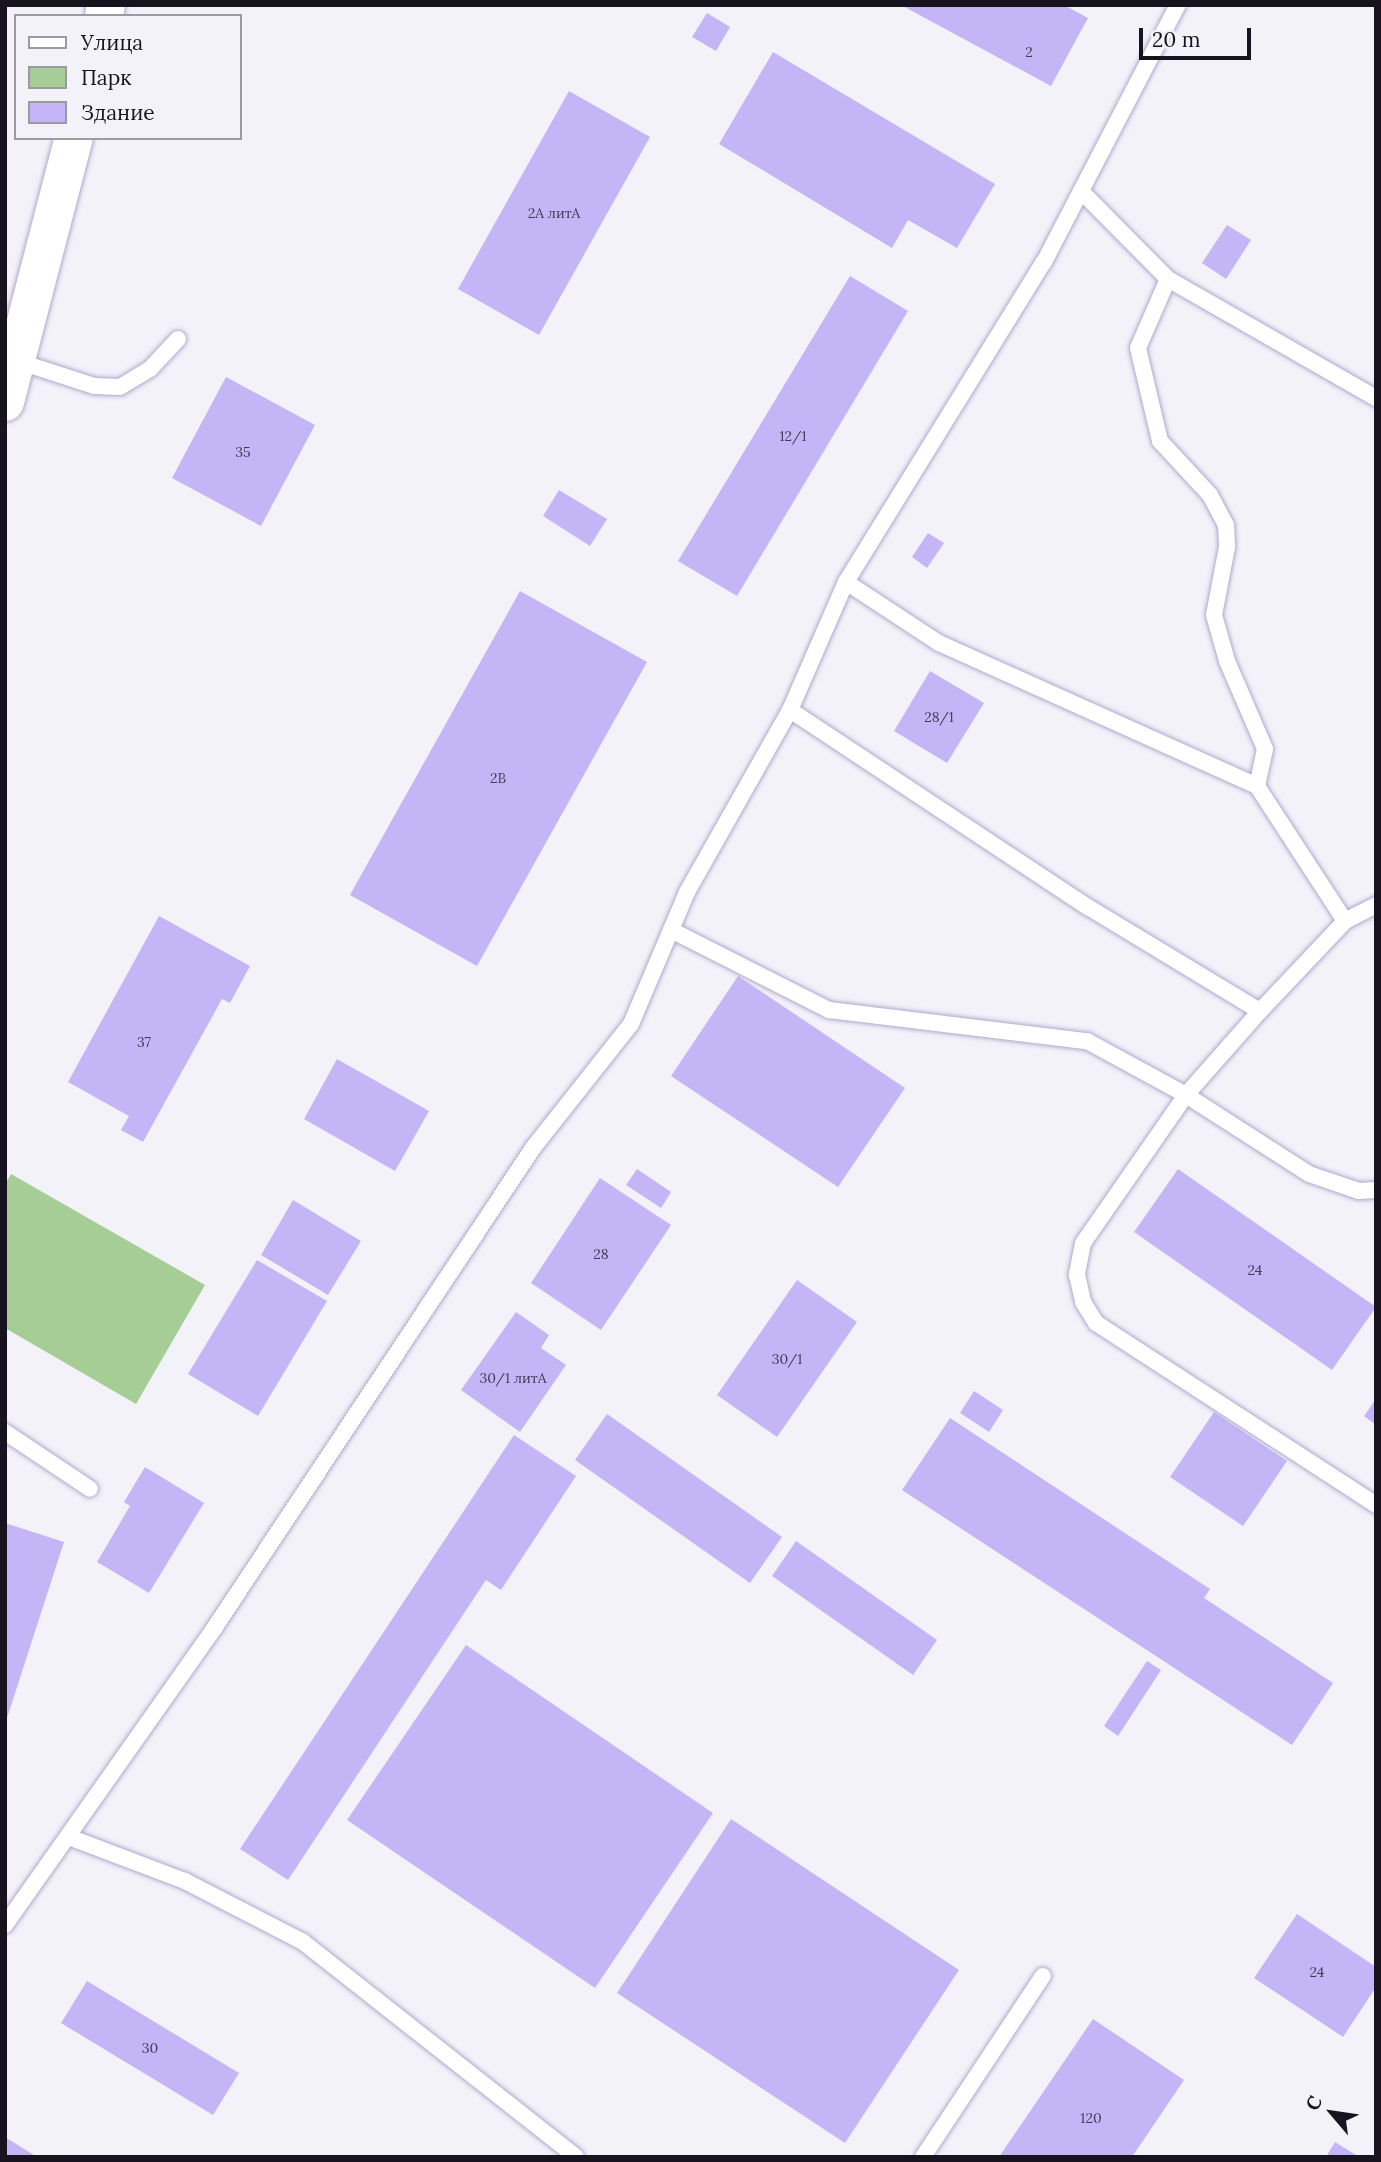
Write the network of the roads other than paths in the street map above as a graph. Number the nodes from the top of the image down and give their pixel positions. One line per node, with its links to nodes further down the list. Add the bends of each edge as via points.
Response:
1 (1178, 5): 3 (lane)
2 (73, 140): 6 (main road)
3 (1081, 191): 4 (lane); 9 (lane, via 1044,262)
4 (1168, 279): 7 (lane); 11 (lane, via 1138,348 1160,442 1210,495 1226,525 1227,547 1214,615 1227,661 1265,749)
5 (178, 340): 6 (lane, via 150,369 120,387 95,387)
6 (11, 359): 8 (main road)
7 (1376, 398)
8 (5, 402)
9 (846, 582): 10 (lane); 11 (lane, via 939,643)
10 (790, 710): 14 (lane, via 687,892); 15 (lane, via 1088,908)
11 (1257, 786): 13 (lane)
12 (1376, 905): 13 (lane)
13 (1345, 921): 15 (lane)
14 (671, 930): 16 (lane, via 830,1010 1087,1041); 21 (lane, via 631,1024 533,1149 433,1293 215,1627)
15 (1260, 1011): 16 (lane)
16 (1186, 1096): 17 (lane, via 1308,1174 1359,1191); 20 (lane, via 1083,1243 1077,1275 1083,1302 1096,1323)
17 (1376, 1190)
18 (5, 1432): 19 (lane)
19 (90, 1489)
20 (1376, 1505)
21 (69, 1837): 22 (lane); 24 (lane, via 185,1881 303,1942)
22 (5, 1925)
23 (1043, 1976): 25 (lane)
24 (576, 2157)
25 (923, 2157)

